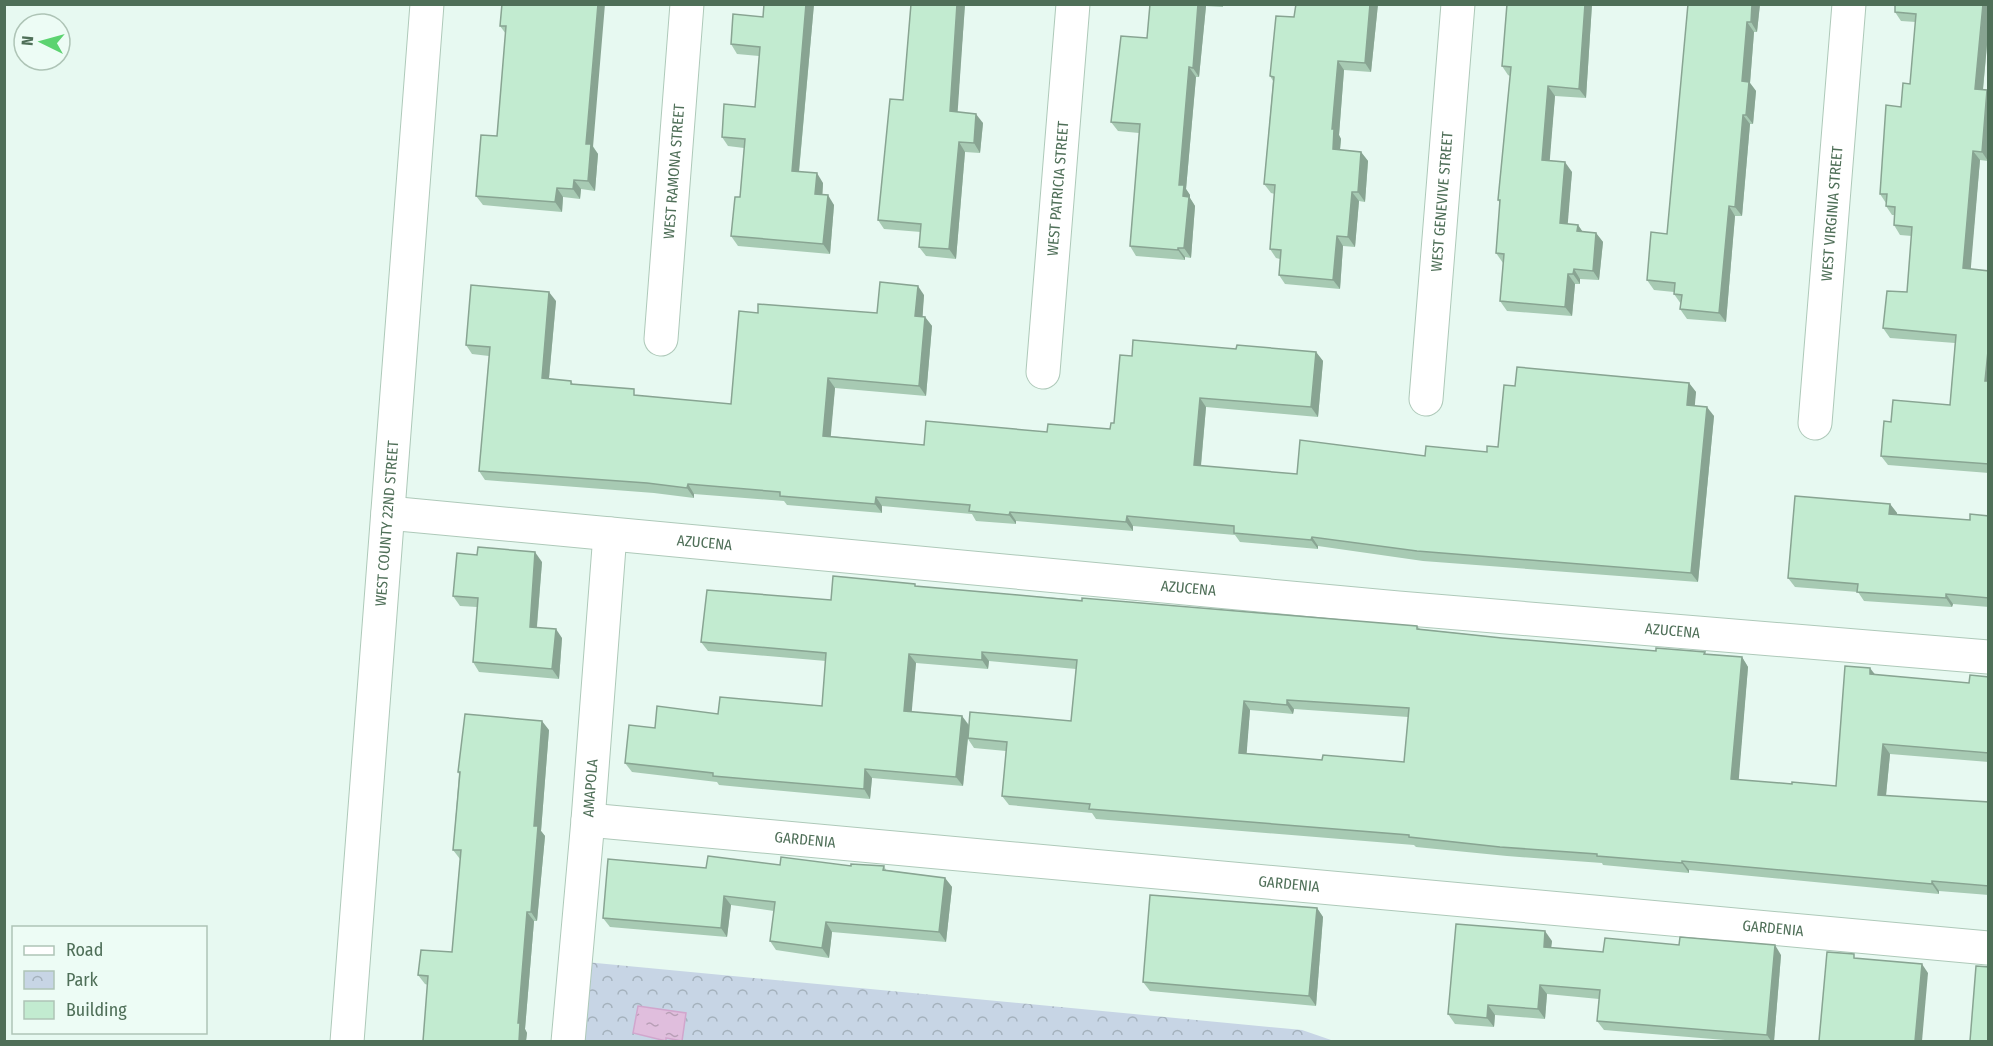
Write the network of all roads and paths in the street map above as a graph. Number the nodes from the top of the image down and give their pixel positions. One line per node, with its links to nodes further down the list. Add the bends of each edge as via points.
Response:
1 (427, 4): 10 (street, WEST COUNTY 22ND STREET)
2 (687, 4): 6 (street, WEST RAMONA STREET)
3 (1073, 4): 7 (street, WEST PATRICIA STREET)
4 (1458, 4): 8 (street, WEST GENEVIVE STREET)
5 (1849, 4): 9 (street, WEST VIRGINIA STREET)
6 (661, 339)
7 (1043, 372)
8 (1426, 399)
9 (1815, 423)
10 (388, 513): 11 (street, AZUCENA); 15 (street, WEST COUNTY 22ND STREET)
11 (610, 534): 12 (street, AZUCENA, via 1386,607); 13 (street, AMAPOLA)
12 (1989, 657)
13 (588, 820): 14 (street, GARDENIA); 16 (street, AMAPOLA)
14 (1989, 948)
15 (347, 1041)
16 (568, 1041)

